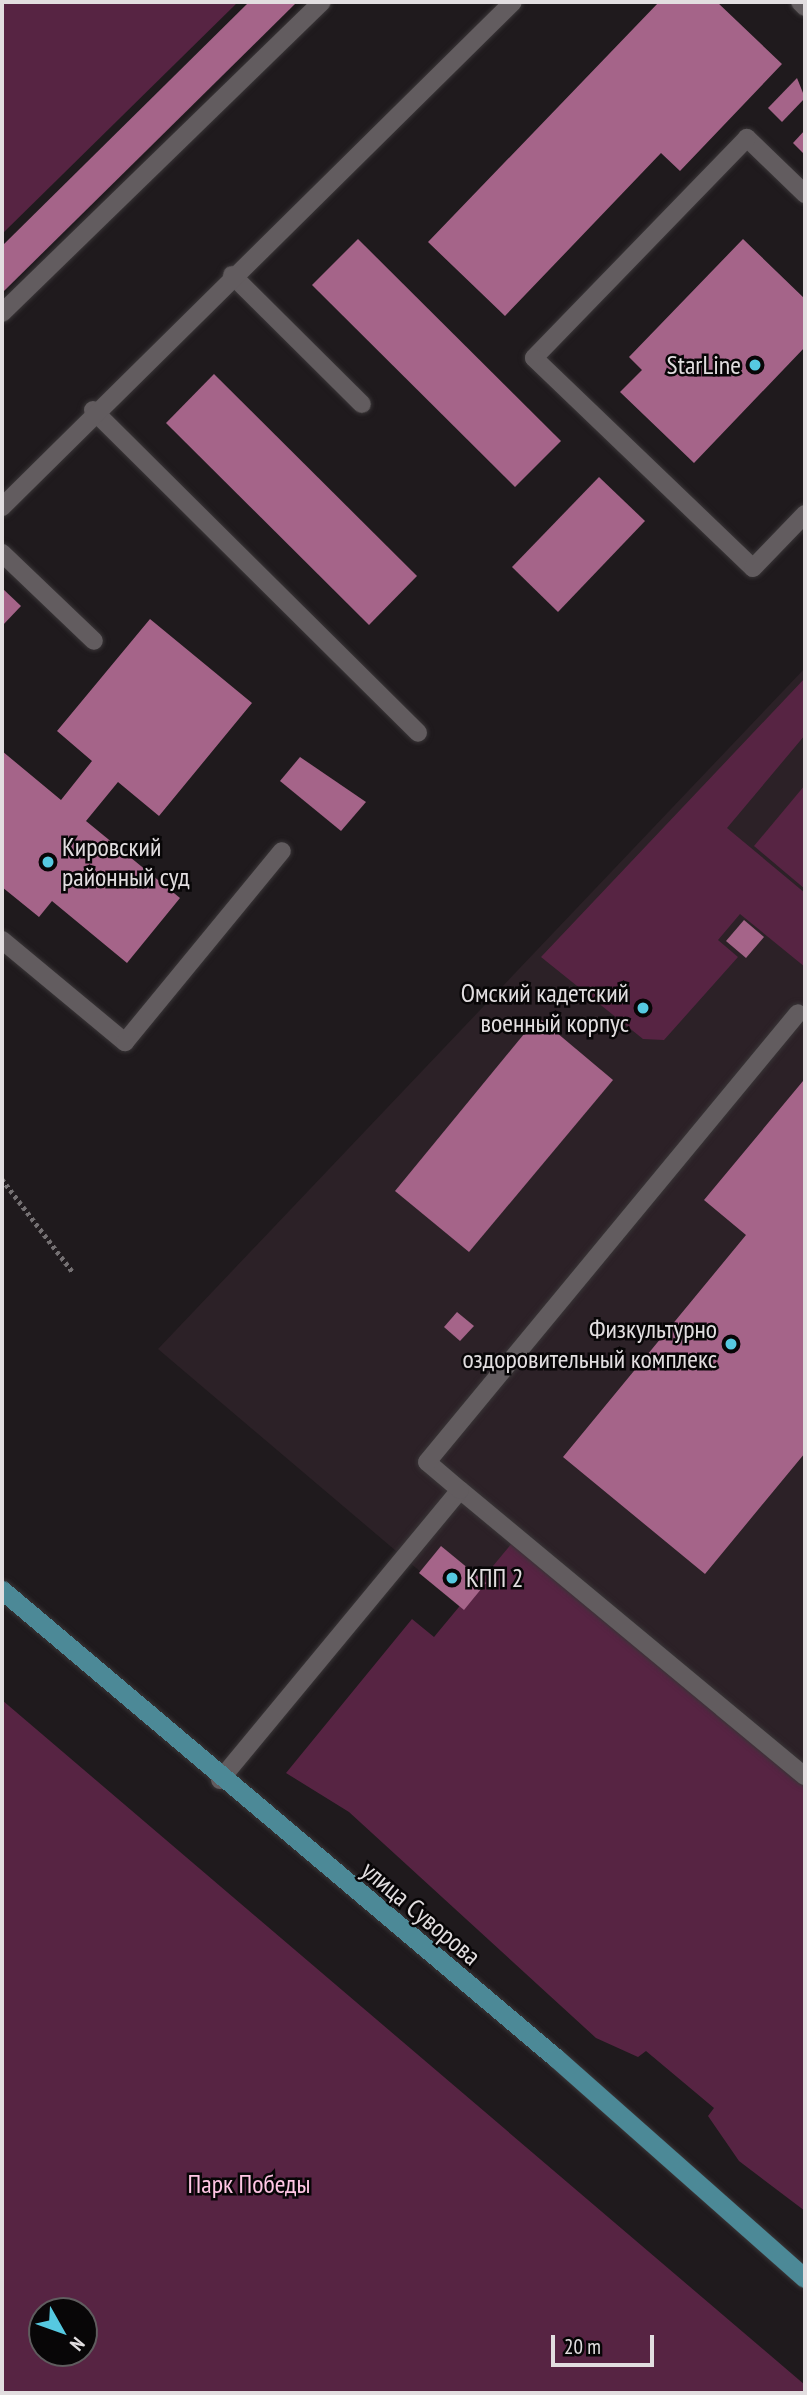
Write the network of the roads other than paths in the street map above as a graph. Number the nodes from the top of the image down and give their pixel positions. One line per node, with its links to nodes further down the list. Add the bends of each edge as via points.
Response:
1 (322, 2): 7 (lane)
2 (513, 2): 6 (lane)
3 (800, 2): 4 (lane)
4 (805, 7)
5 (805, 194): 11 (lane, via 747,138 534,359 753,568)
6 (232, 275): 8 (lane); 9 (lane)
7 (2, 313)
8 (362, 404)
9 (93, 410): 10 (lane); 14 (lane)
10 (2, 507)
11 (805, 514)
12 (2, 553): 13 (lane)
13 (94, 641)
14 (418, 733)
15 (282, 851): 16 (lane, via 125,1042)
16 (2, 940)
17 (798, 1013): 18 (lane, via 427,1462)
18 (460, 1490): 20 (lane); 21 (lane)
19 (2, 1590): 21 (main road, улица Суворова)
20 (805, 1776)
21 (220, 1780): 22 (main road, улица Суворова, via 556,2058)
22 (805, 2278)

